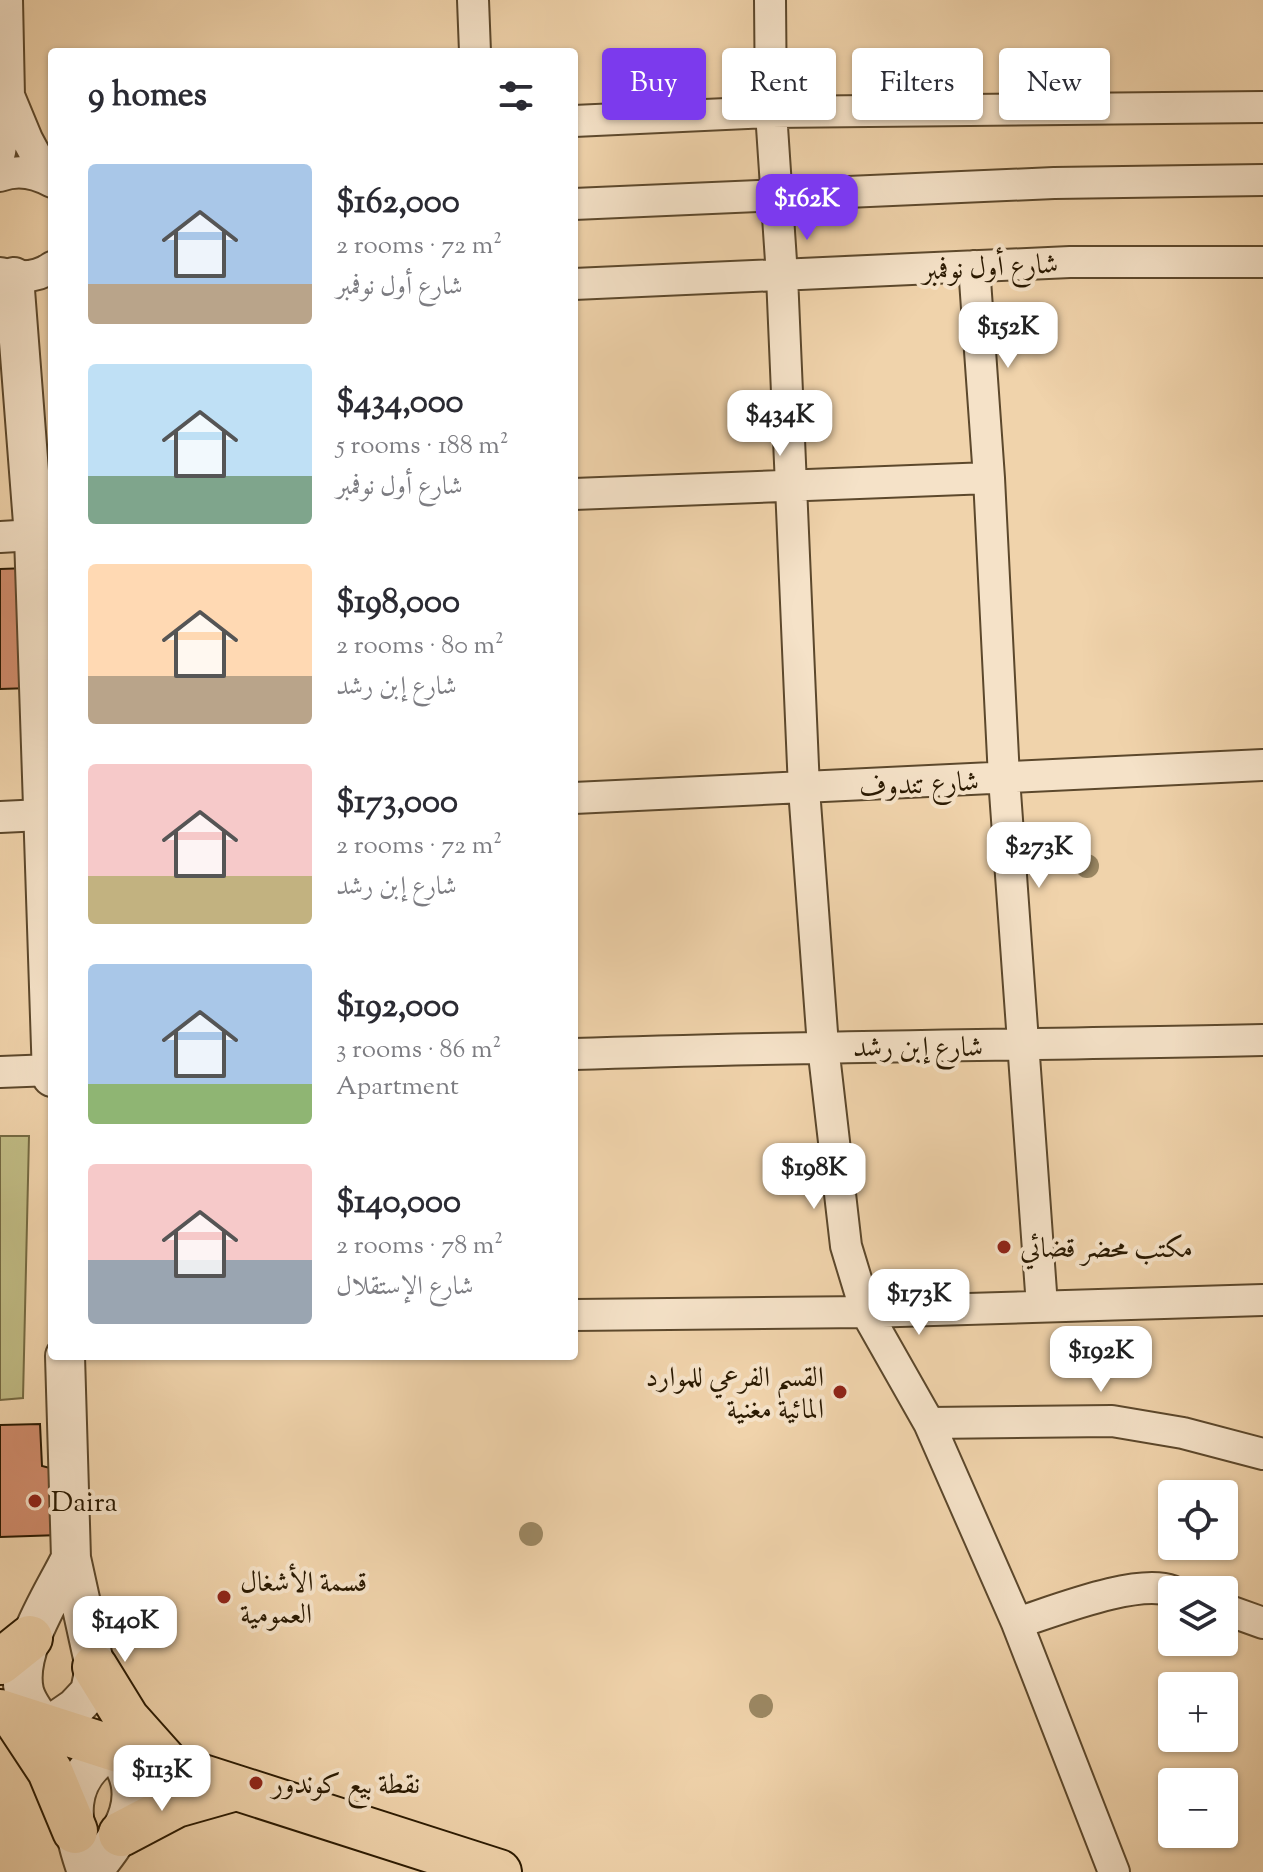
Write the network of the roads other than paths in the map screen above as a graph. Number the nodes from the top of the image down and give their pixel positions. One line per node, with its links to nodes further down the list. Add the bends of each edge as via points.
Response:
1 (7, 0): 6 (street)
2 (473, 0): 4 (street)
3 (770, 0): 5 (street)
4 (475, 48)
5 (770, 48)
6 (9, 96): 12 (street); 14 (street)
7 (1263, 107): 8 (street)
8 (836, 111)
9 (722, 114): 11 (street)
10 (772, 120): 17 (street)
11 (578, 121)
12 (0, 152)
13 (0, 176): 15 (street, via 20,172)
14 (48, 177)
15 (48, 180)
16 (1263, 180): 17 (street)
17 (777, 194): 18 (street); 22 (street)
18 (578, 204)
19 (1263, 262): 20 (street, شارع أول نوفمبر)
20 (974, 266): 22 (street, شارع أول نوفمبر); 24 (street)
21 (33, 273): 27 (street)
22 (782, 276): 23 (street, شارع أول نوفمبر); 25 (street)
23 (578, 284)
24 (989, 478): 25 (street); 29 (street)
25 (790, 485): 26 (street); 30 (street)
26 (578, 494)
27 (29, 536): 32 (street)
28 (1263, 765): 29 (street, شارع تندوف)
29 (1004, 778): 30 (street, شارع تندوف); 36 (street)
30 (804, 789): 31 (street, شارع تندوف); 37 (street)
31 (578, 798)
32 (42, 815): 33 (street); 34 (street)
33 (0, 817)
34 (48, 968)
35 (1263, 1040): 36 (street, شارع إبن رشد)
36 (1022, 1045): 37 (street, شارع إبن رشد); 42 (street)
37 (823, 1046): 38 (street, شارع إبن رشد); 43 (street, via 846,1246)
38 (578, 1054)
39 (48, 1070): 40 (street)
40 (0, 1072)
41 (1263, 1300): 42 (street)
42 (1042, 1306): 43 (street)
43 (866, 1312): 44 (street); 46 (street)
44 (578, 1315)
45 (65, 1360): 48 (street)
46 (929, 1423): 47 (street, via 1112,1421); 51 (street)
47 (1263, 1454)
48 (71, 1558): 53 (street); 54 (street)
49 (1158, 1587): 51 (street, via 1121,1591)
50 (1238, 1614): 52 (street)
51 (1017, 1623): 62 (street)
52 (1263, 1623)
53 (15, 1650): 55 (street, via 25,1694)
54 (95, 1667): 55 (street, via 90,1692 75,1708); 57 (main road, via 127,1719)
55 (20, 1719): 56 (main road); 60 (main road, via 50,1771)
56 (113, 1749): 57 (main road); 59 (street, via 132,1791); 60 (street, via 77,1785 73,1812)
57 (168, 1765): 58 (main road)
58 (236, 1788): 59 (main road, via 176,1805); 61 (main road)
59 (121, 1834): 60 (street)
60 (85, 1858)
61 (499, 1872)
62 (1114, 1872)

